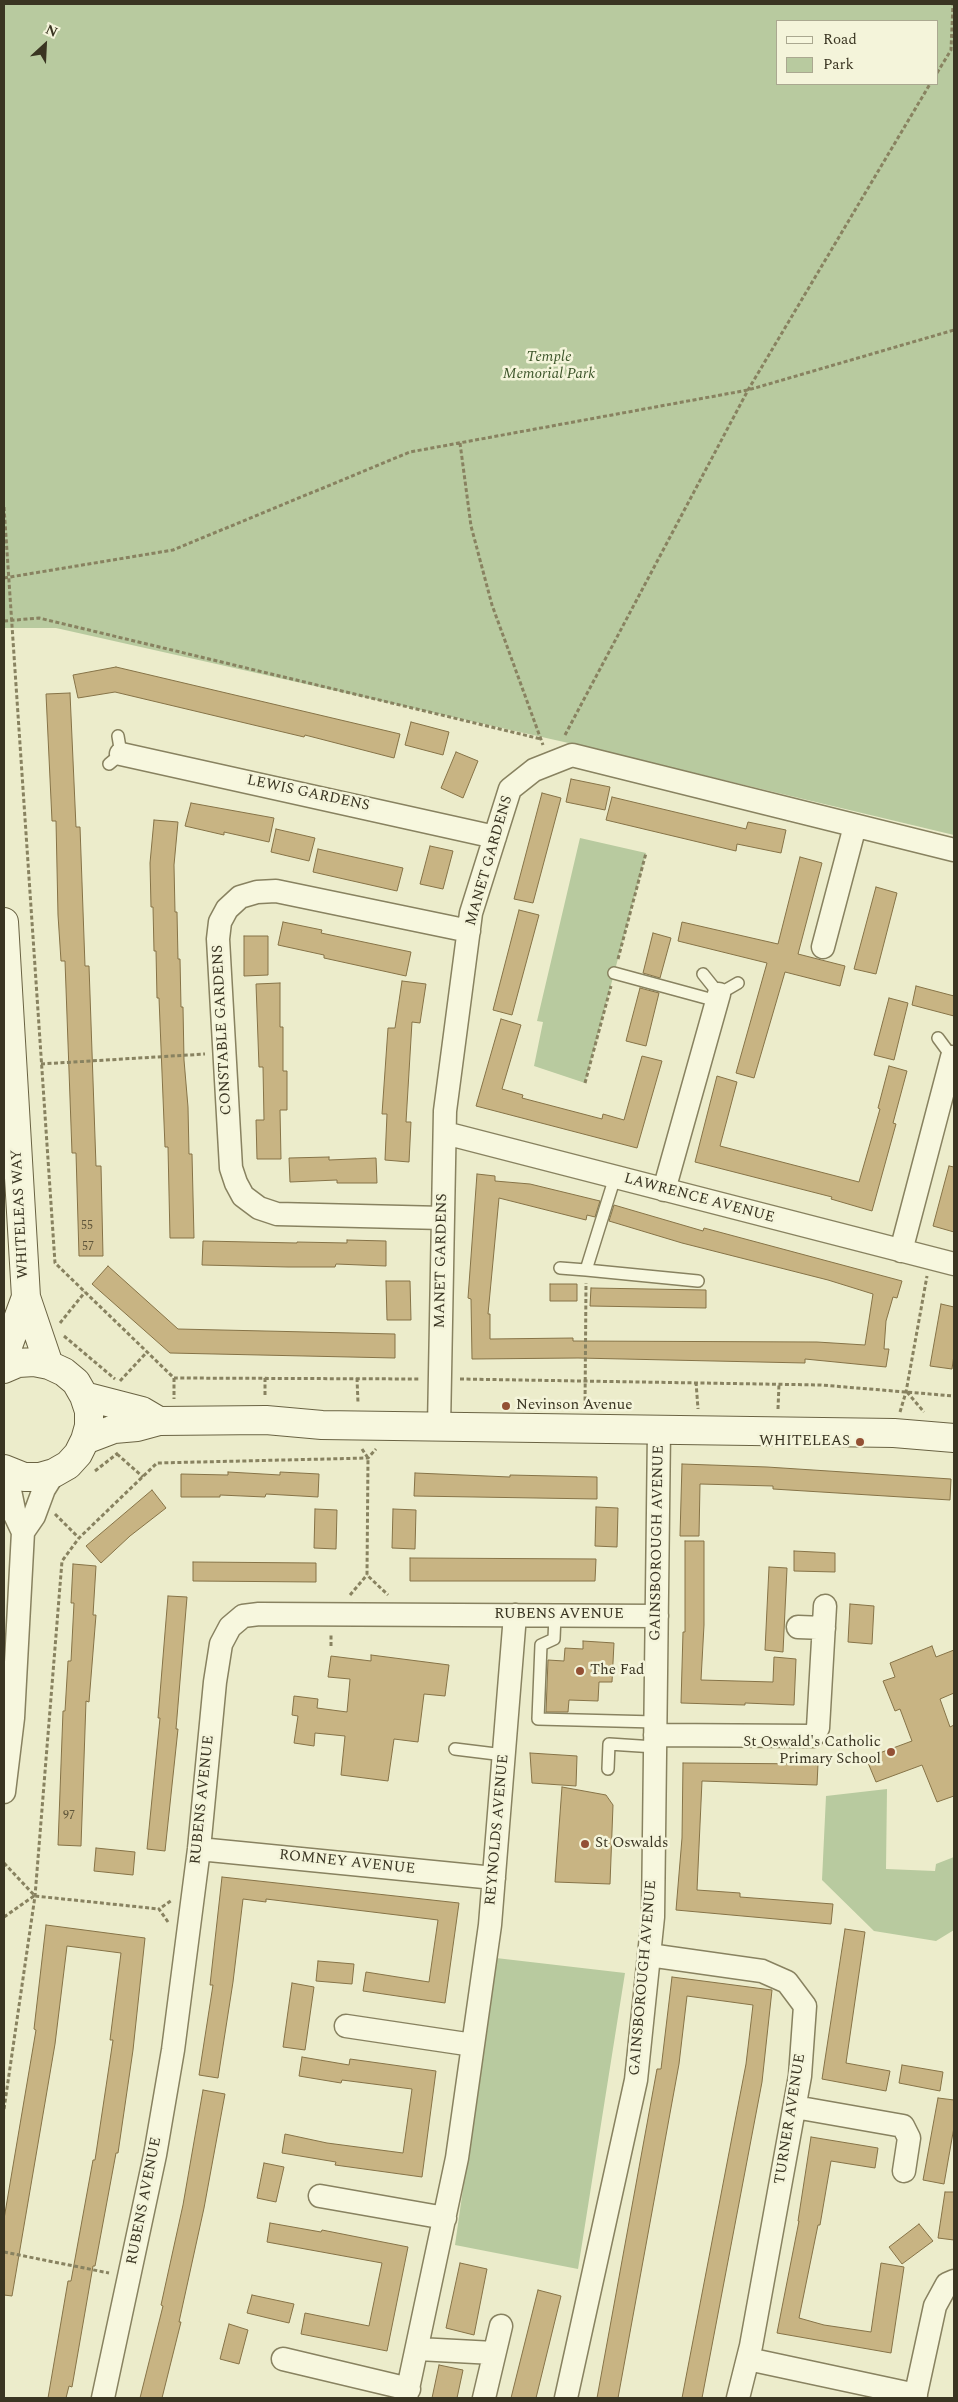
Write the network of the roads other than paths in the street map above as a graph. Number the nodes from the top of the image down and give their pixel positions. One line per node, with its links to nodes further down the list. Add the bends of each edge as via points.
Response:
1 (116, 751): 3 (street, LEWIS GARDENS)
2 (855, 826): 3 (street, MANET GARDENS, via 572,755 534,770 510,789); 4 (street, MANET GARDENS); 7 (street)
3 (495, 837): 6 (street, MANET GARDENS)
4 (954, 850)
5 (4, 922): 12 (street, WHITELEAS WAY)
6 (469, 931): 15 (street, MANET GARDENS); 19 (street, CONSTABLE GARDENS, via 276,890 240,897 227,909 220,922 218,939 230,1168 243,1196 259,1208 277,1214)
7 (823, 947)
8 (614, 973): 11 (lane)
9 (703, 974): 11 (lane)
10 (738, 983): 11 (lane)
11 (718, 998): 18 (street)
12 (7, 1031): 17 (street, WHITELEAS WAY)
13 (938, 1038): 14 (lane)
14 (953, 1056): 20 (street)
15 (445, 1132): 16 (street, LAWRENCE AVENUE); 19 (street, MANET GARDENS)
16 (615, 1177): 18 (street, LAWRENCE AVENUE); 23 (lane)
17 (12, 1183): 25 (street, WHITELEAS WAY)
18 (664, 1190): 20 (street, LAWRENCE AVENUE)
19 (443, 1218): 31 (street, MANET GARDENS)
20 (901, 1251): 21 (street, LAWRENCE AVENUE)
21 (954, 1264)
22 (560, 1268): 23 (lane)
23 (586, 1270): 24 (lane)
24 (698, 1281)
25 (26, 1297): 26 (street, WHITELEAS WAY); 27 (street, WHITELEAS WAY)
26 (4, 1357)
27 (49, 1365): 28 (street, via 18,1363); 29 (street, via 76,1382)
28 (4, 1369)
29 (84, 1396): 30 (street, via 142,1411); 34 (street, via 89,1426)
30 (159, 1421): 31 (street, via 266,1420); 34 (street, via 137,1428 114,1429)
31 (440, 1426): 32 (street)
32 (659, 1430): 33 (street, via 894,1433); 41 (street, GAINSBOROUGH AVENUE)
33 (954, 1438)
34 (86, 1440): 36 (street, via 68,1465)
35 (5, 1470): 36 (street, via 24,1477); 37 (street, via 15,1515)
36 (54, 1473): 37 (street)
37 (23, 1532): 48 (street, via 13,1718)
38 (825, 1606): 43 (street)
39 (515, 1615): 40 (street, RUBENS AVENUE); 46 (street, REYNOLDS AVENUE); 49 (street, RUBENS AVENUE, via 243,1616 230,1627 221,1644)
40 (555, 1615): 41 (street, RUBENS AVENUE); 44 (lane, via 554,1639 541,1645 538,1719)
41 (657, 1616): 44 (street, GAINSBOROUGH AVENUE)
42 (798, 1627): 43 (street)
43 (824, 1628): 44 (street, via 818,1728 813,1736)
44 (655, 1735): 47 (lane, via 609,1744); 51 (street, GAINSBOROUGH AVENUE, via 653,1917)
45 (455, 1749): 46 (lane)
46 (504, 1755): 50 (street, REYNOLDS AVENUE)
47 (608, 1769)
48 (4, 1792)
49 (199, 1849): 50 (street, ROMNEY AVENUE); 66 (street, RUBENS AVENUE, via 173,2050 155,2154)
50 (494, 1878): 53 (street, REYNOLDS AVENUE)
51 (649, 1955): 54 (street, TURNER AVENUE, via 762,1971 787,1982 804,2006 800,2076); 68 (street, GAINSBOROUGH AVENUE, via 636,2080)
52 (346, 2026): 53 (street)
53 (474, 2045): 57 (street, REYNOLDS AVENUE)
54 (794, 2108): 55 (street, via 909,2118); 63 (street, TURNER AVENUE)
55 (904, 2171)
56 (320, 2196): 57 (street)
57 (445, 2218): 60 (street, REYNOLDS AVENUE)
58 (954, 2281): 65 (street, via 947,2284 935,2306)
59 (501, 2326): 61 (street)
60 (418, 2349): 61 (street); 64 (street, REYNOLDS AVENUE)
61 (494, 2353): 67 (street)
62 (283, 2359): 64 (street, REYNOLDS AVENUE)
63 (748, 2359): 65 (street); 69 (street, TURNER AVENUE)
64 (407, 2394)
65 (916, 2397)
66 (103, 2398)
67 (484, 2398)
68 (566, 2398)
69 (738, 2398)

